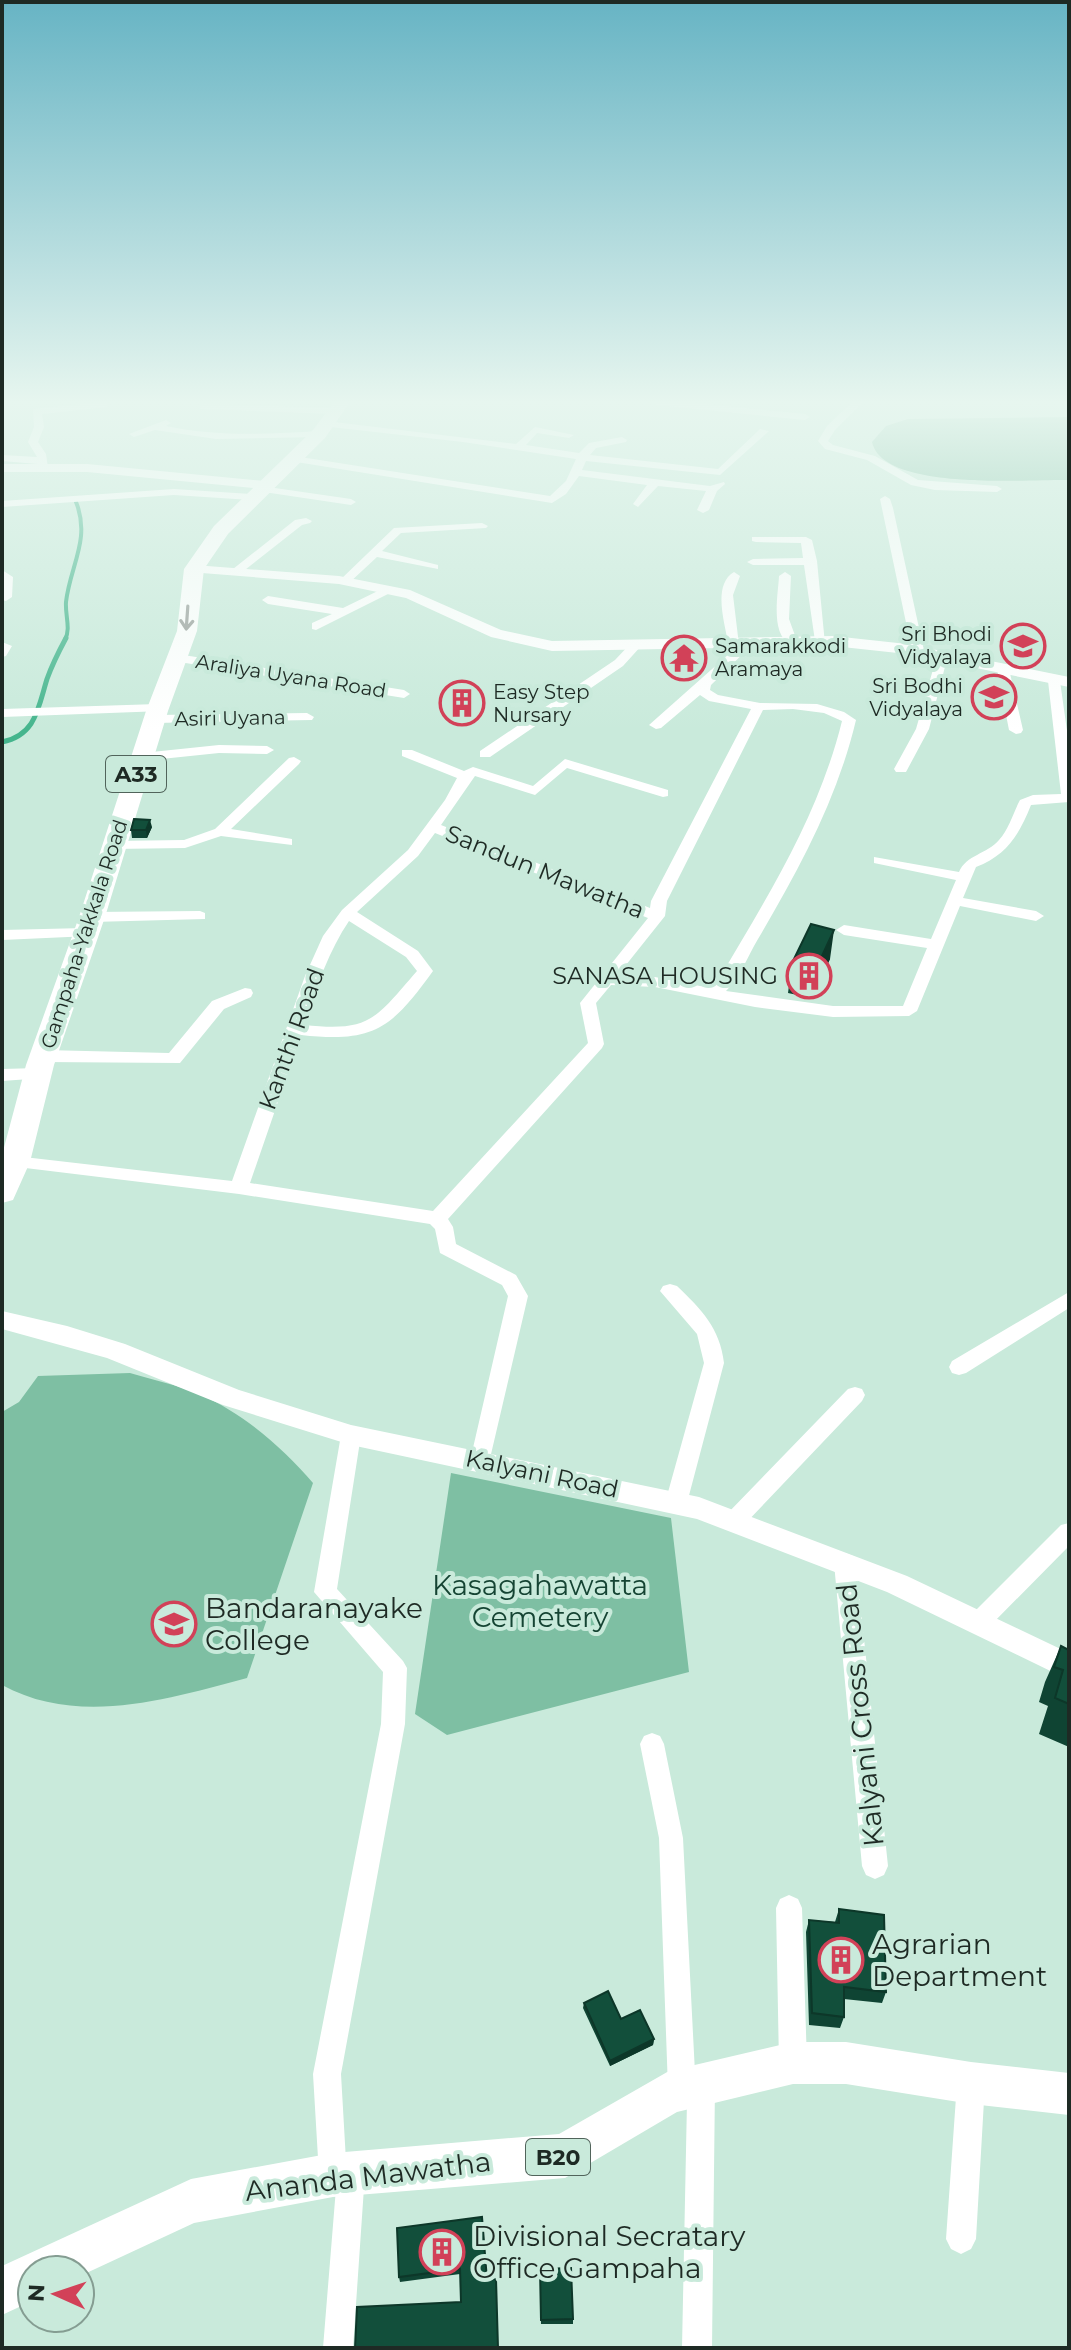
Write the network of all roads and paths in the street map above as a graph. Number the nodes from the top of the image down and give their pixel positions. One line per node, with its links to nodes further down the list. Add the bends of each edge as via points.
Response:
1 (238, 512): 10 (highway, Gampaha-Yakkala Road / A33)
2 (888, 512): 26 (street)
3 (306, 521): 11 (street)
4 (482, 526): 6 (street, via 398,530)
5 (756, 539): 7 (street, via 806,540)
6 (374, 553): 9 (street); 15 (street)
7 (811, 561): 8 (street); 22 (street)
8 (753, 562)
9 (434, 567)
10 (194, 569): 11 (street); 29 (highway, Gampaha-Yakkala Road / A33, one-way to 29, via 187,631)
11 (237, 571): 15 (street)
12 (2, 574): 17 (street, via 7,577)
13 (734, 576): 23 (street, via 727,595)
14 (785, 576): 21 (street, via 783,619)
15 (345, 581): 16 (street)
16 (390, 590): 19 (street); 24 (street, via 496,634 552,646)
17 (6, 597)
18 (268, 600): 19 (street)
19 (345, 612): 20 (street)
20 (316, 626)
21 (791, 641): 22 (street); 23 (street)
22 (821, 641): 26 (street)
23 (742, 642): 24 (street); 32 (street)
24 (636, 645): 42 (street, via 619,663)
25 (2, 646): 27 (street)
26 (918, 651): 28 (street)
27 (2, 653)
28 (942, 655): 30 (street); 45 (street, via 924,731)
29 (177, 658): 33 (street, Araliya Uyana Road); 36 (highway, Gampaha-Yakkala Road / A33)
30 (1003, 669): 31 (street); 39 (street)
31 (1062, 682): 48 (street)
32 (705, 684): 34 (street, via 705,696); 38 (street)
33 (404, 694)
34 (758, 707): 58 (street, via 659,901); 65 (street, via 837,711 849,720 844,746 798,860 722,987)
35 (2, 713): 36 (street, Asiri Uyana)
36 (156, 714): 37 (street, Asiri Uyana); 43 (highway, Gampaha-Yakkala Road / A33)
37 (307, 717)
38 (656, 725)
39 (1016, 730)
40 (267, 750): 43 (street)
41 (407, 753): 46 (street)
42 (485, 754)
43 (142, 757): 52 (highway, Gampaha-Yakkala Road / A33)
44 (294, 761): 50 (street)
45 (901, 769)
46 (465, 776): 47 (street, via 473,771 535,791 565,763); 49 (street, Kanthi Road)
47 (663, 793)
48 (1069, 798): 54 (street, via 1025,803 1011,838 990,857 970,864)
49 (433, 827): 56 (street, Kanthi Road, via 413,853); 58 (street, Sandun Mawatha)
50 (220, 832): 51 (street); 52 (street, via 185,844)
51 (287, 842)
52 (113, 845): 60 (highway, Gampaha-Yakkala Road / A33)
53 (879, 860): 54 (street)
54 (964, 877): 55 (street)
55 (955, 901): 59 (street); 63 (street)
56 (347, 913): 67 (street, Kanthi Road, via 331,936); 67 (street, via 412,954 425,971 376,1027 340,1035)
57 (200, 916): 60 (street)
58 (657, 916): 64 (street)
59 (1036, 916)
60 (88, 925): 62 (street); 68 (highway, Gampaha-Yakkala Road / A33)
61 (844, 930): 63 (street)
62 (2, 935)
63 (936, 945): 65 (street, via 909,1011 770,1005)
64 (606, 980): 65 (street); 73 (street, via 588,1003 596,1044)
65 (706, 992)
66 (245, 993): 68 (street, via 218,1005 174,1059)
67 (295, 1029): 71 (street, Kanthi Road)
68 (41, 1065): 69 (street); 70 (highway, Gampaha-Yakkala Road / A33)
69 (2, 1075)
70 (15, 1162): 71 (street); 72 (highway, Gampaha-Yakkala Road / A33)
71 (239, 1188): 73 (street)
72 (2, 1192)
73 (436, 1218): 80 (street, via 444,1227 447,1248 509,1280 518,1296)
74 (670, 1291): 81 (street, via 707,1333 714,1363)
75 (1069, 1299): 77 (street)
76 (2, 1320): 79 (street, Kalyani Road, via 116,1351 232,1398)
77 (959, 1367)
78 (855, 1395): 82 (street)
79 (351, 1435): 80 (street, Kalyani Road); 94 (street, via 325,1592 395,1668 393,1724 327,2074)
80 (481, 1461): 81 (street, Kalyani Road)
81 (676, 1503): 82 (street, Kalyani Road)
82 (734, 1521): 84 (street, Kalyani Road)
83 (1069, 1532): 85 (street)
84 (845, 1563): 85 (street, Kalyani Road); 88 (street, Kalyani Cross Road)
85 (978, 1623): 86 (street, Kalyani Road)
86 (1069, 1667)
87 (652, 1744): 92 (street, via 671,1838)
88 (875, 1866)
89 (789, 1908): 90 (street)
90 (793, 2063): 91 (main road, Ananda Mawatha / B20, via 846,2063); 92 (main road, Ananda Mawatha / B20)
91 (971, 2083): 93 (main road, Ananda Mawatha / B20); 95 (street)
92 (692, 2086): 94 (main road, Ananda Mawatha / B20, via 669,2092 565,2156); 98 (street)
93 (1069, 2094)
94 (342, 2174): 96 (main road, Ananda Mawatha / B20, via 191,2201); 97 (street)
95 (961, 2239)
96 (77, 2254)
97 (338, 2348)
98 (697, 2348)

